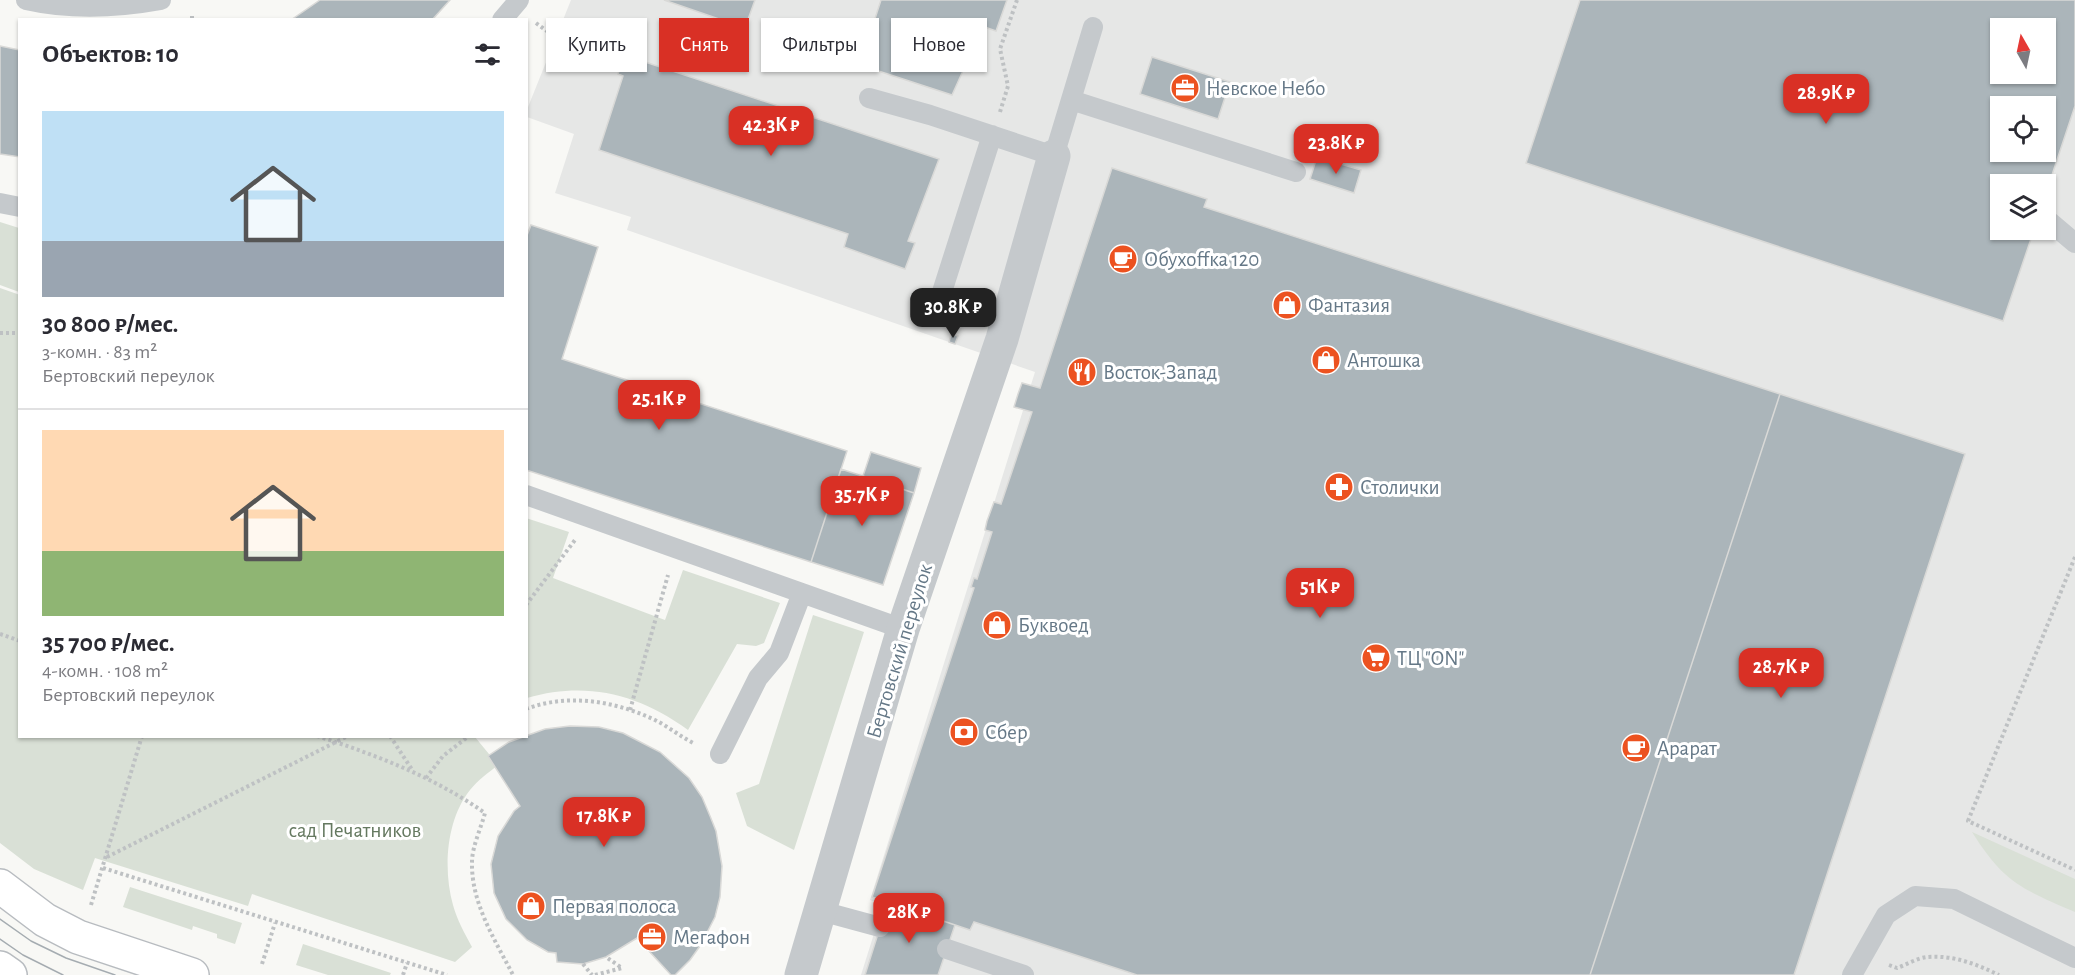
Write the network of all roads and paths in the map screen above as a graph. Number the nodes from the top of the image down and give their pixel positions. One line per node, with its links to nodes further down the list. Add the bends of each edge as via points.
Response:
1 (26, 0): 4 (lane, via 52,6)
2 (161, 0): 4 (lane)
3 (1017, 0): 12 (path, via 1000,49 1008,86)
4 (117, 3)
5 (512, 8): 6 (path)
6 (526, 18)
7 (528, 19): 9 (path)
8 (1093, 27): 11 (lane)
9 (546, 32)
10 (869, 98): 12 (lane)
11 (1071, 100): 13 (lane); 14 (lane)
12 (992, 135): 13 (lane); 19 (lane)
13 (1054, 156): 28 (street, Бертовский переулок, via 1002,339)
14 (1296, 172)
15 (0, 203): 16 (lane)
16 (18, 207)
17 (2056, 227): 18 (lane)
18 (2075, 243)
19 (934, 317)
20 (0, 333): 21 (path)
21 (18, 333)
22 (528, 496): 23 (lane)
23 (590, 518): 24 (lane); 27 (path)
24 (675, 549): 26 (lane); 32 (path)
25 (2075, 557): 44 (path, via 1968,821)
26 (802, 593): 28 (lane); 39 (lane, via 779,653 758,678)
27 (528, 602)
28 (903, 629): 47 (street, Бертовский переулок)
29 (0, 634): 30 (path)
30 (18, 640)
31 (528, 709): 32 (path, via 569,700 601,702)
32 (630, 710): 39 (path)
33 (141, 738): 42 (path)
34 (323, 738): 38 (path)
35 (344, 738): 38 (path)
36 (391, 738): 40 (path)
37 (466, 738): 41 (path, via 443,756)
38 (335, 742): 40 (path); 42 (path)
39 (720, 754)
40 (413, 771): 41 (path)
41 (426, 778): 64 (path, via 485,813 472,861 476,896)
42 (107, 857): 43 (path)
43 (103, 868): 46 (path); 48 (path)
44 (2075, 870)
45 (0, 886): 61 (main road, via 45,920 78,937)
46 (91, 906)
47 (820, 912): 49 (lane); 67 (street, Бертовский переулок)
48 (275, 923): 54 (path); 55 (path)
49 (880, 927)
50 (947, 949): 68 (lane)
51 (1864, 952): 53 (lane, via 1886,915 1915,896 1954,899); 69 (lane); 70 (path, via 1897,968 1925,957 1949,957)
52 (606, 957): 58 (path)
53 (2075, 958)
54 (407, 963): 62 (path); 63 (path)
55 (262, 964)
56 (583, 964): 65 (path)
57 (0, 968): 60 (main road)
58 (622, 968): 59 (path); 66 (path)
59 (610, 973): 65 (path)
60 (10, 975)
61 (192, 975)
62 (403, 975)
63 (447, 975)
64 (513, 975)
65 (594, 975)
66 (627, 975)
67 (801, 975)
68 (1024, 975)
69 (1852, 975)
70 (1999, 975)

